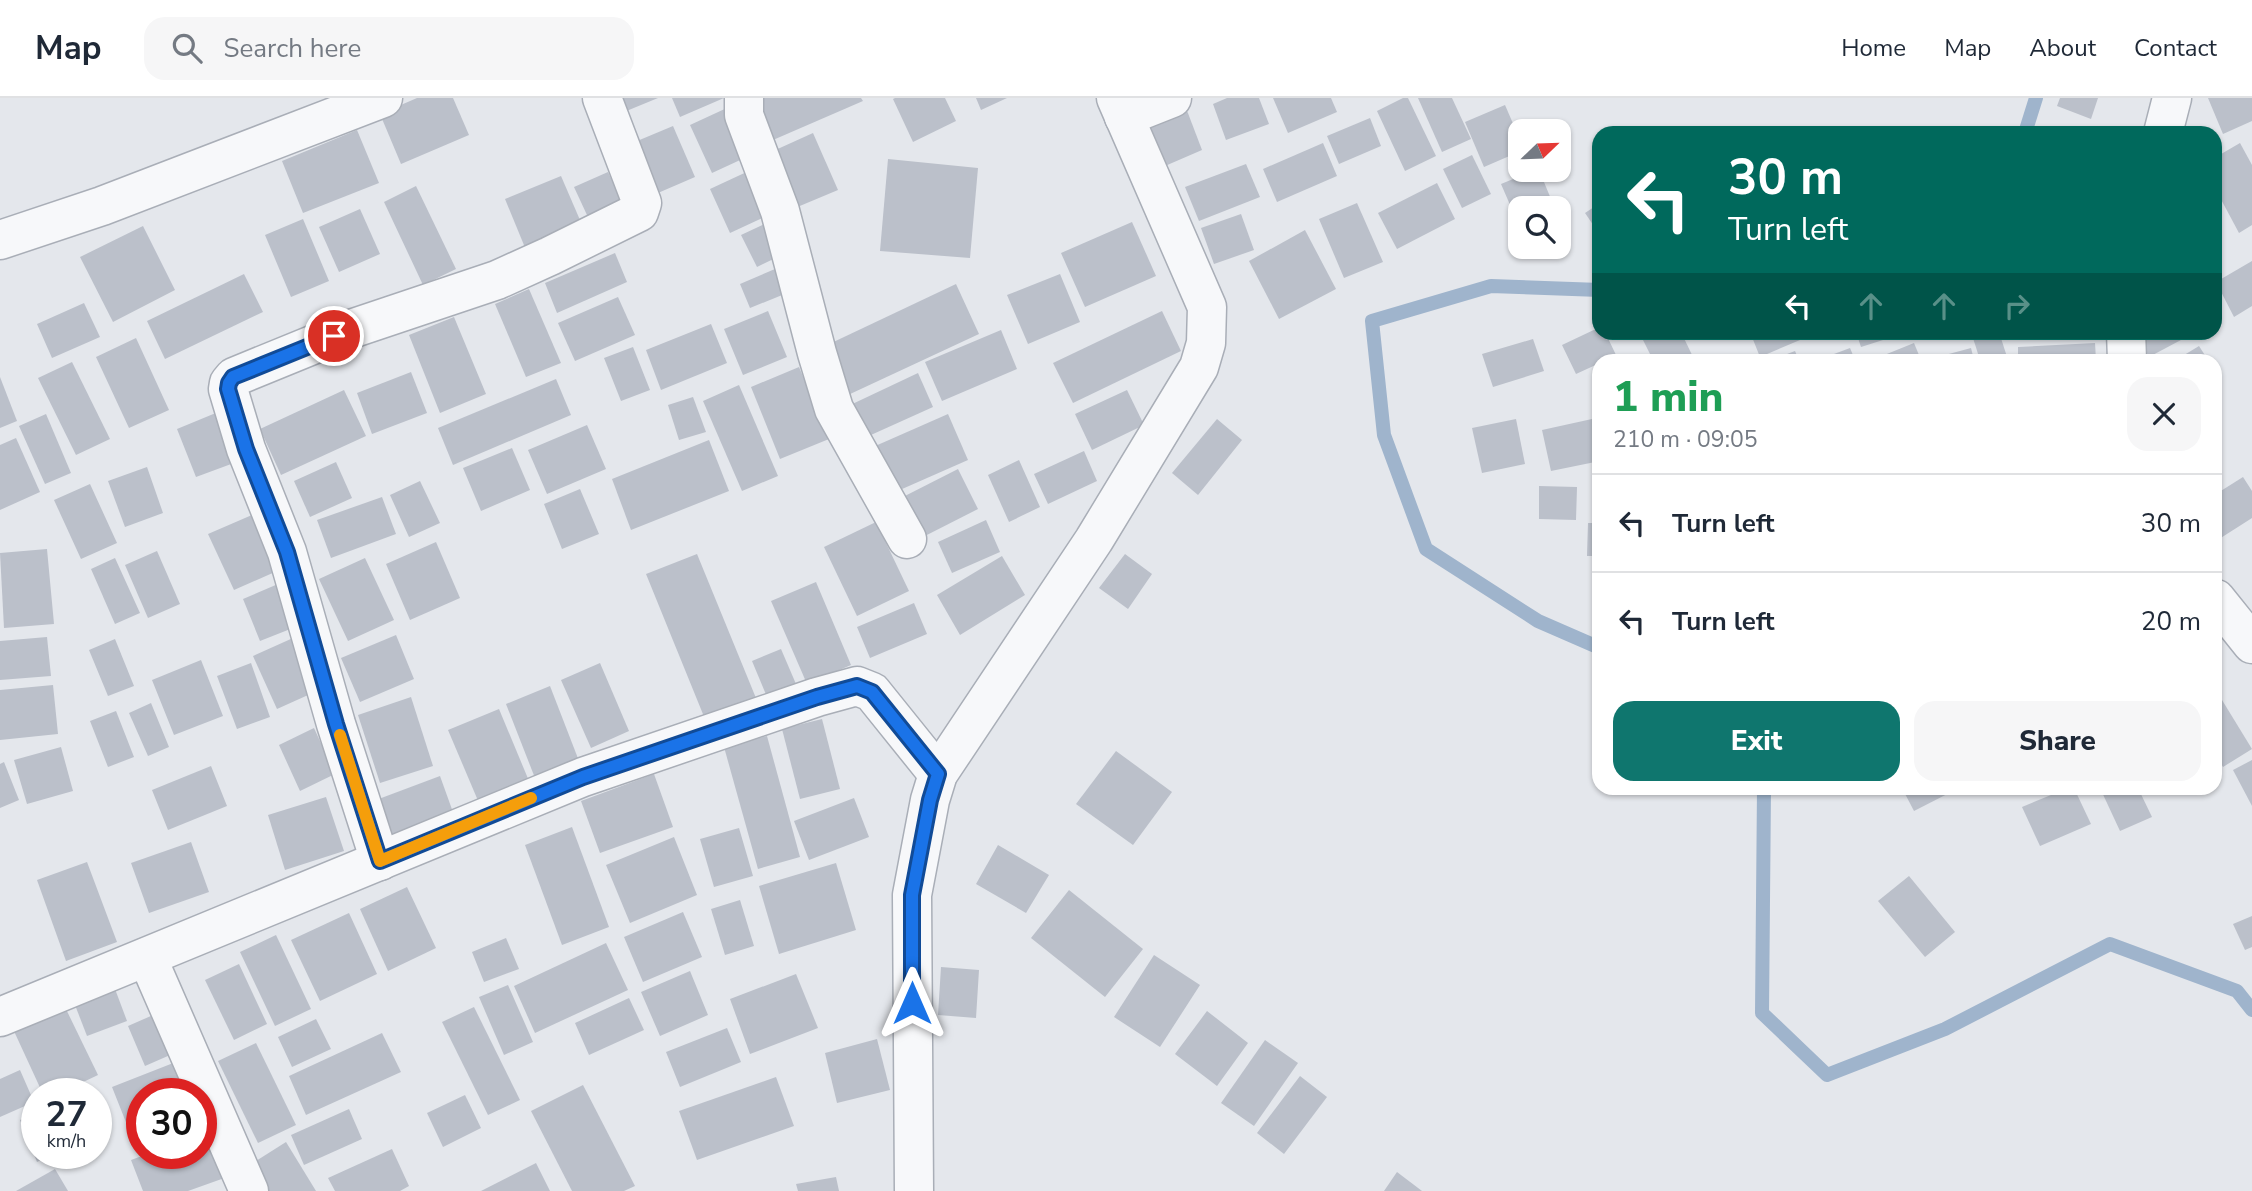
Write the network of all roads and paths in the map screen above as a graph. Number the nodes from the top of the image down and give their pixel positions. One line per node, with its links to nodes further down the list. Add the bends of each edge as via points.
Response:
1 (383, 98): 8 (street, via 102,206)
2 (603, 98): 13 (street, via 642,203 639,212 497,280 354,328 233,377 229,383 246,449 287,552)
3 (744, 98): 9 (street, via 744,115 780,211 834,409)
4 (1172, 98): 6 (street)
5 (2172, 98): 7 (street)
6 (1120, 107): 12 (street, via 1207,307 1206,343 1199,367 1094,540)
7 (2166, 126)
8 (0, 240)
9 (907, 539)
10 (2222, 606): 11 (street)
11 (2252, 644)
12 (938, 774): 13 (street, via 872,692 857,686 583,777); 17 (street, via 912,895)
13 (380, 861): 14 (street)
14 (147, 957): 15 (street); 16 (street)
15 (0, 1017)
16 (249, 1191)
17 (914, 1191)

